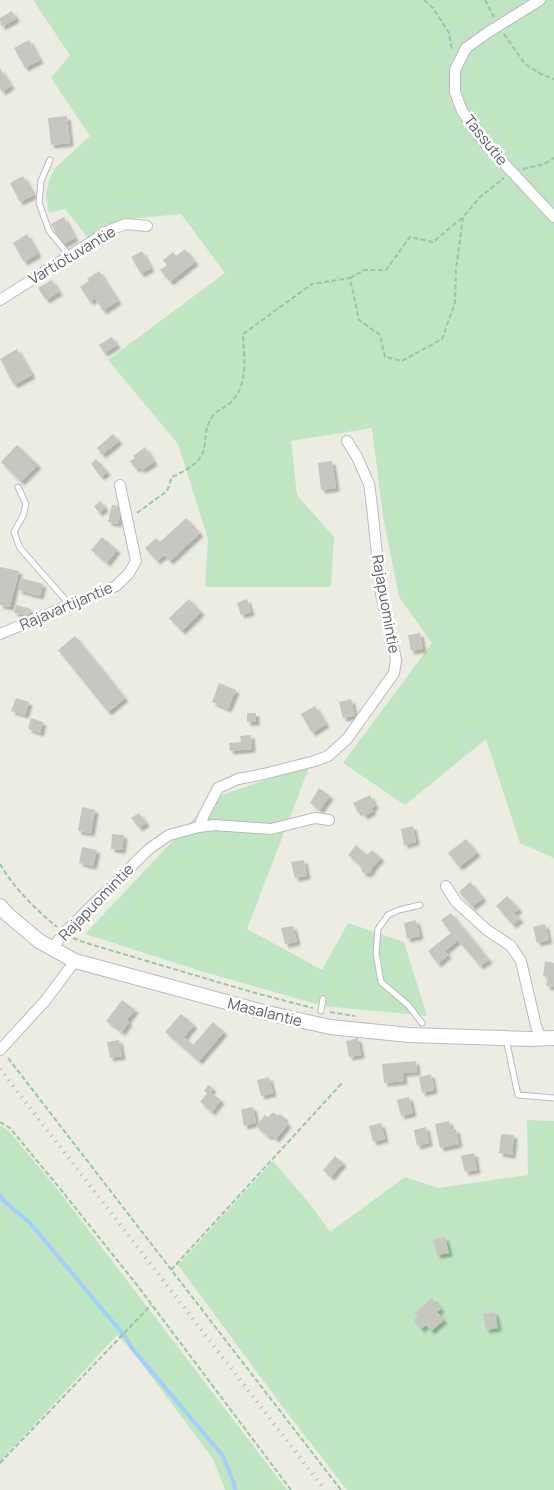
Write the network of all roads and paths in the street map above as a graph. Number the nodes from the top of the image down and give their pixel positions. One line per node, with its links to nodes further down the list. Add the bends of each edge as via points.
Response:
1 (424, 0): 5 (path, via 449,33)
2 (485, 0): 4 (path)
3 (540, 0): 4 (street, Tassutie)
4 (499, 26): 5 (street, Tassutie, via 466,48); 6 (path, via 525,64)
5 (455, 70): 9 (street, Tassutie, via 455,92 462,111)
6 (554, 80)
7 (554, 158): 9 (path, via 544,164)
8 (50, 160): 13 (lane, via 41,182 39,203 49,231)
9 (511, 172): 10 (path, via 480,197); 11 (street, Tassutie)
10 (463, 217): 14 (path, via 433,242 410,236 386,270 364,270); 14 (path, via 455,303 442,339 402,361 385,357 380,335 360,320)
11 (554, 217)
12 (147, 226): 13 (street, Vartiotuvantie, via 126,224)
13 (69, 255): 15 (street, Vartiotuvantie)
14 (350, 278): 19 (path, via 312,284 243,334 244,374 240,390 231,402 212,416 197,464 172,477 167,491)
15 (0, 300)
16 (346, 441): 23 (street, Rajapuomintie, via 369,484 381,594 396,661 394,673 347,739 328,756 238,779 218,788)
17 (120, 485): 19 (street)
18 (18, 487): 20 (lane, via 26,504 14,532 20,548)
19 (127, 522): 20 (street, Rajavartijantie, via 136,561 129,573 116,586)
20 (70, 605): 21 (street, Rajavartijantie)
21 (0, 634)
22 (330, 820): 23 (street, via 314,818 272,829)
23 (199, 827): 28 (street, Rajapuomintie, via 169,835 149,848)
24 (0, 864): 28 (path, via 11,883)
25 (446, 886): 36 (street, via 456,902 511,946 521,961 536,1026)
26 (420, 905): 34 (lane, via 388,915 378,929 376,953 381,982 408,1005)
27 (0, 906): 29 (street, Masalantie)
28 (64, 933): 29 (street, Rajapuomintie); 32 (path, via 86,943 255,994)
29 (52, 949): 30 (street, Masalantie)
30 (75, 961): 35 (street, Masalantie, via 330,1027 409,1035); 37 (street, via 45,1001)
31 (323, 999): 32 (lane)
32 (321, 1010): 33 (path)
33 (355, 1016)
34 (422, 1023)
35 (506, 1038): 36 (street, Masalantie); 39 (lane, via 518,1095)
36 (548, 1038)
37 (0, 1049): 41 (path)
38 (343, 1082): 41 (path)
39 (554, 1098)
40 (0, 1122): 42 (path, via 10,1128 51,1177)
41 (171, 1270): 45 (path)
42 (151, 1305): 43 (path); 44 (path)
43 (0, 1463)
44 (292, 1490)
45 (341, 1490)

